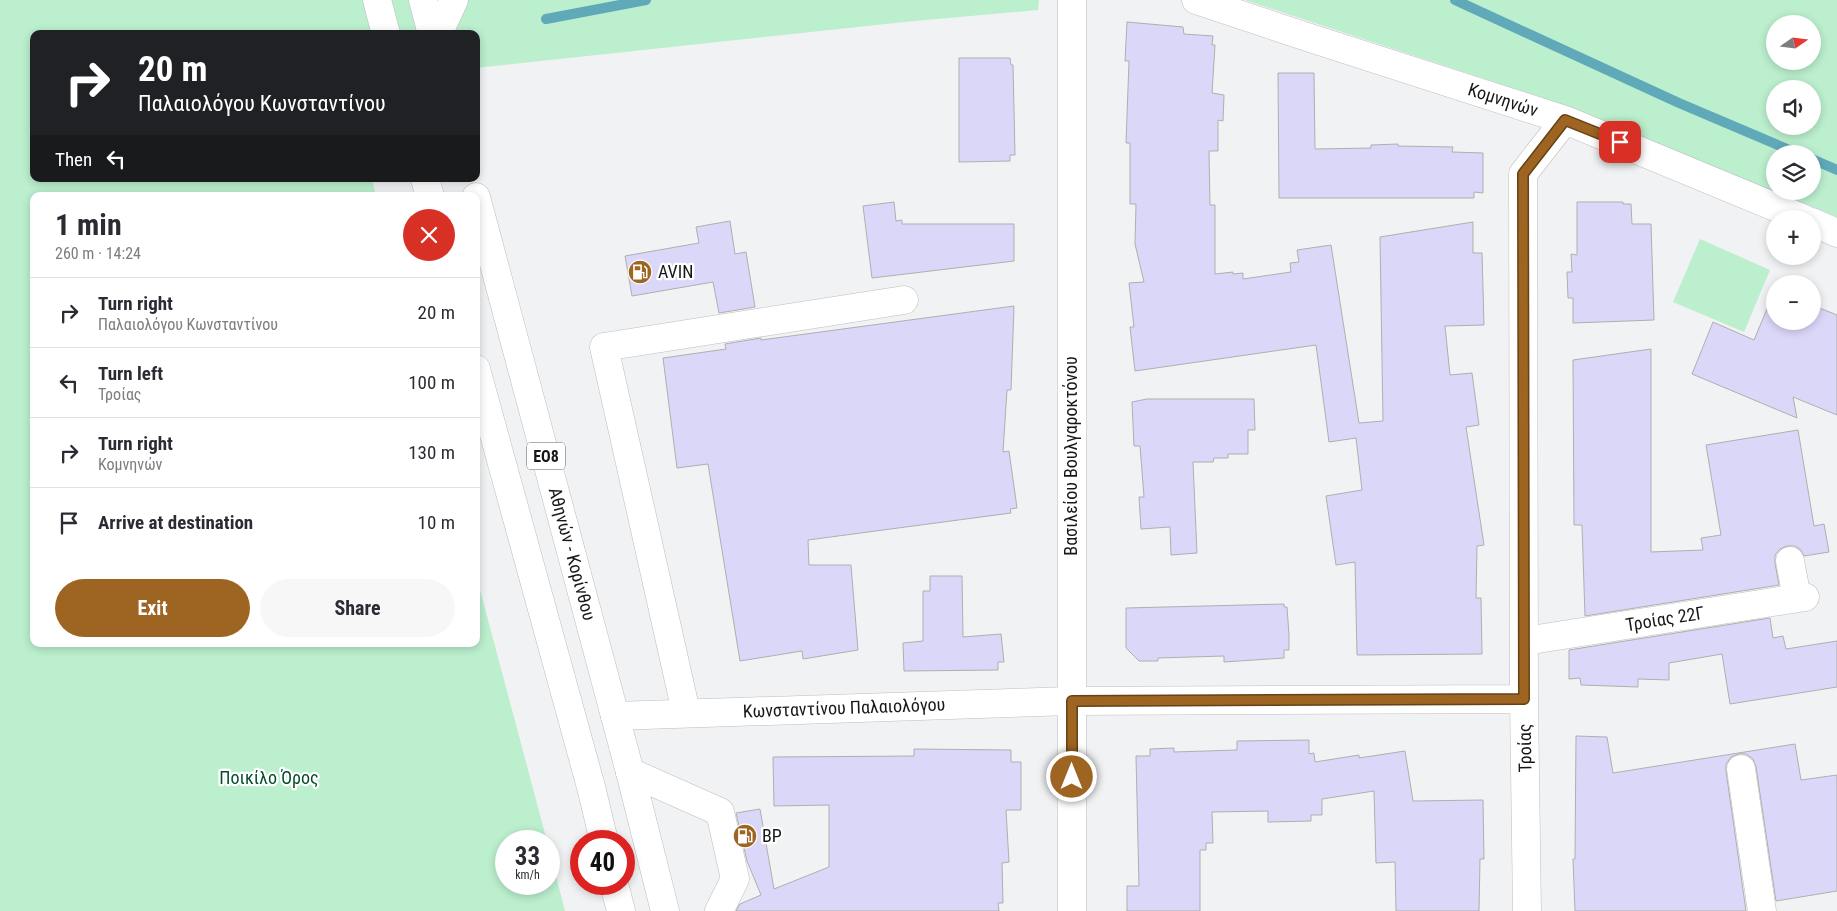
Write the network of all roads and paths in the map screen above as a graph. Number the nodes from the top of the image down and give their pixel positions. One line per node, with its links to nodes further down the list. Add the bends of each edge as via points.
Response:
1 (377, 0): 6 (main road)
2 (423, 0): 7 (main road)
3 (454, 0): 8 (main road)
4 (1072, 0): 19 (main road, Βασιλείου Βουλγαροκτόνου)
5 (1196, 0): 9 (main road, Κομνηνών)
6 (385, 30)
7 (431, 30)
8 (440, 30)
9 (1565, 120): 10 (main road, Κομνηνών); 17 (main road, Τροίας, via 1523,174)
10 (1782, 210)
11 (480, 212): 21 (main road, Αθηνών - Κορίνθου / ΕΟ8)
12 (1821, 226): 13 (main road)
13 (1837, 233)
14 (904, 300): 20 (main road, via 604,347)
15 (480, 384): 24 (main road, ΕΟ8)
16 (1790, 561): 17 (main road, Τροίας 22Γ, via 1801,598)
17 (1525, 641): 18 (main road, Τροίας)
18 (1524, 699): 19 (main road, Κωνσταντίνου Παλαιολόγου); 30 (main road, Τροίας)
19 (1072, 701): 20 (main road, Κωνσταντίνου Παλαιολόγου); 29 (main road, Βασιλείου Βουλγαροκτόνου)
20 (686, 712): 21 (main road, Κωνσταντίνου Παλαιολόγου)
21 (615, 716): 23 (main road, Αθηνών - Κορίνθου / ΕΟ8)
22 (1740, 769): 31 (main road)
23 (630, 772): 27 (main road, Αθηνών - Κορίνθου / ΕΟ8); 28 (main road, via 720,812 735,879)
24 (601, 830)
25 (616, 895): 26 (main road)
26 (620, 911)
27 (665, 911)
28 (719, 911)
29 (1072, 911)
30 (1527, 911)
31 (1762, 911)

